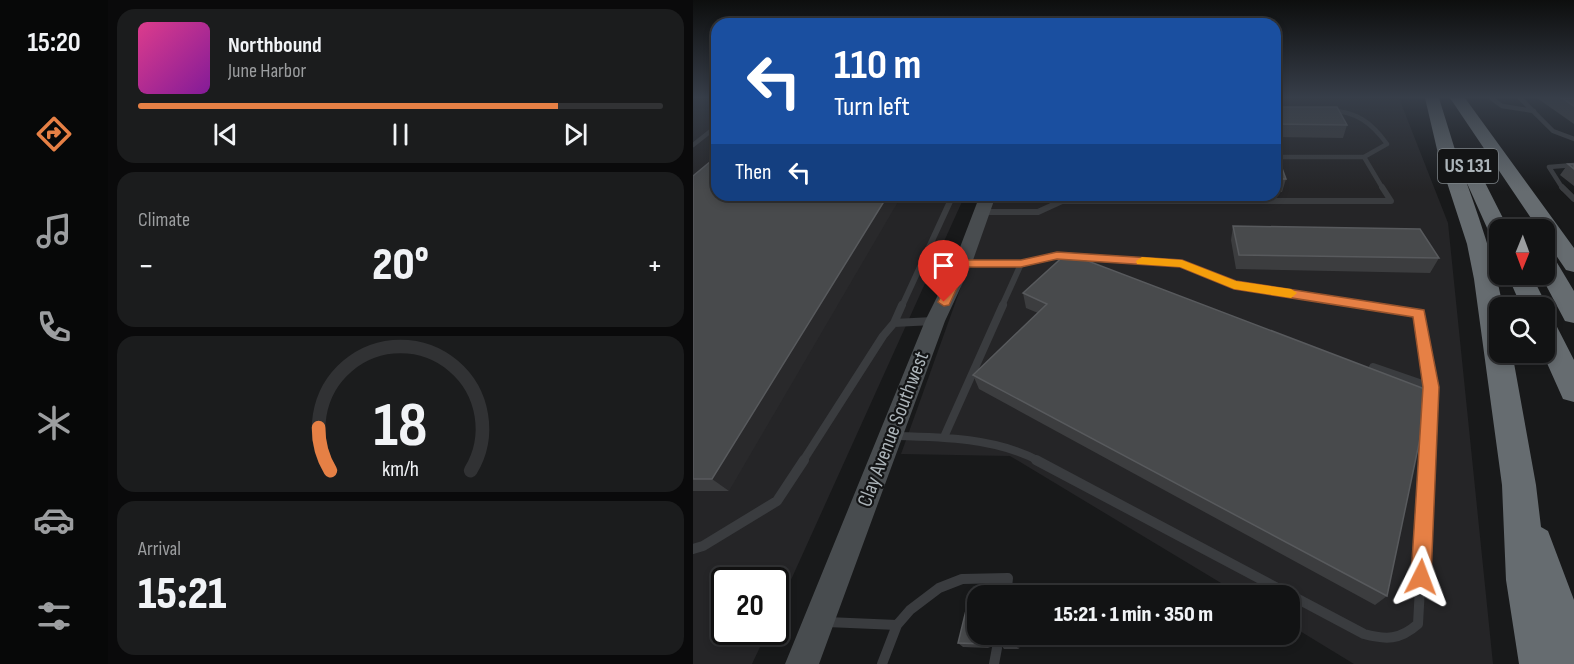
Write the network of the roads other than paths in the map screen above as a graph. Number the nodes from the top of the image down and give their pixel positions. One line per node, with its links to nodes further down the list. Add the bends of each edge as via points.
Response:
1 (1377, 129): 11 (lane, via 1387,144)
2 (1441, 129): 31 (highway, via 1487,279)
3 (1448, 129): 16 (highway, US 131)
4 (1472, 129): 17 (highway, US 131)
5 (1479, 129): 20 (highway)
6 (1552, 129): 8 (lane)
7 (711, 131): 9 (lane)
8 (1574, 139)
9 (693, 145)
10 (1281, 157): 11 (lane)
11 (1364, 157): 15 (lane, via 1391,201 1062,201 1038,212)
12 (1574, 165): 13 (lane, via 1549,167)
13 (1574, 199)
14 (950, 201): 24 (lane)
15 (985, 204): 18 (street, Clay Avenue Southwest)
16 (1493, 219)
17 (1522, 219)
18 (963, 263): 19 (lane); 23 (street, Clay Avenue Southwest)
19 (1021, 264): 27 (lane, via 1057,255 1182,264 1234,284 1419,313); 30 (lane)
20 (1574, 265)
21 (1555, 279): 22 (highway)
22 (1574, 314)
23 (935, 321): 24 (lane); 29 (street, Clay Avenue Southwest)
24 (894, 323): 32 (lane, via 777,501)
25 (1555, 349): 28 (highway)
26 (1373, 367): 27 (lane)
27 (1431, 387): 30 (lane, via 1418,624 1406,636 1386,640 1364,634 1020,451)
28 (1574, 390)
29 (890, 436): 30 (lane); 34 (street, Clay Avenue Southwest)
30 (944, 437)
31 (1519, 485): 37 (highway, via 1550,594); 41 (highway, via 1526,580)
32 (693, 549)
33 (1007, 585): 35 (lane, via 1008,578 962,579 939,588)
34 (819, 621): 35 (lane); 38 (street, Clay Avenue Southwest)
35 (897, 625): 39 (lane)
36 (997, 648): 40 (lane)
37 (1574, 648)
38 (803, 664)
39 (882, 664)
40 (994, 664)
41 (1541, 664)

